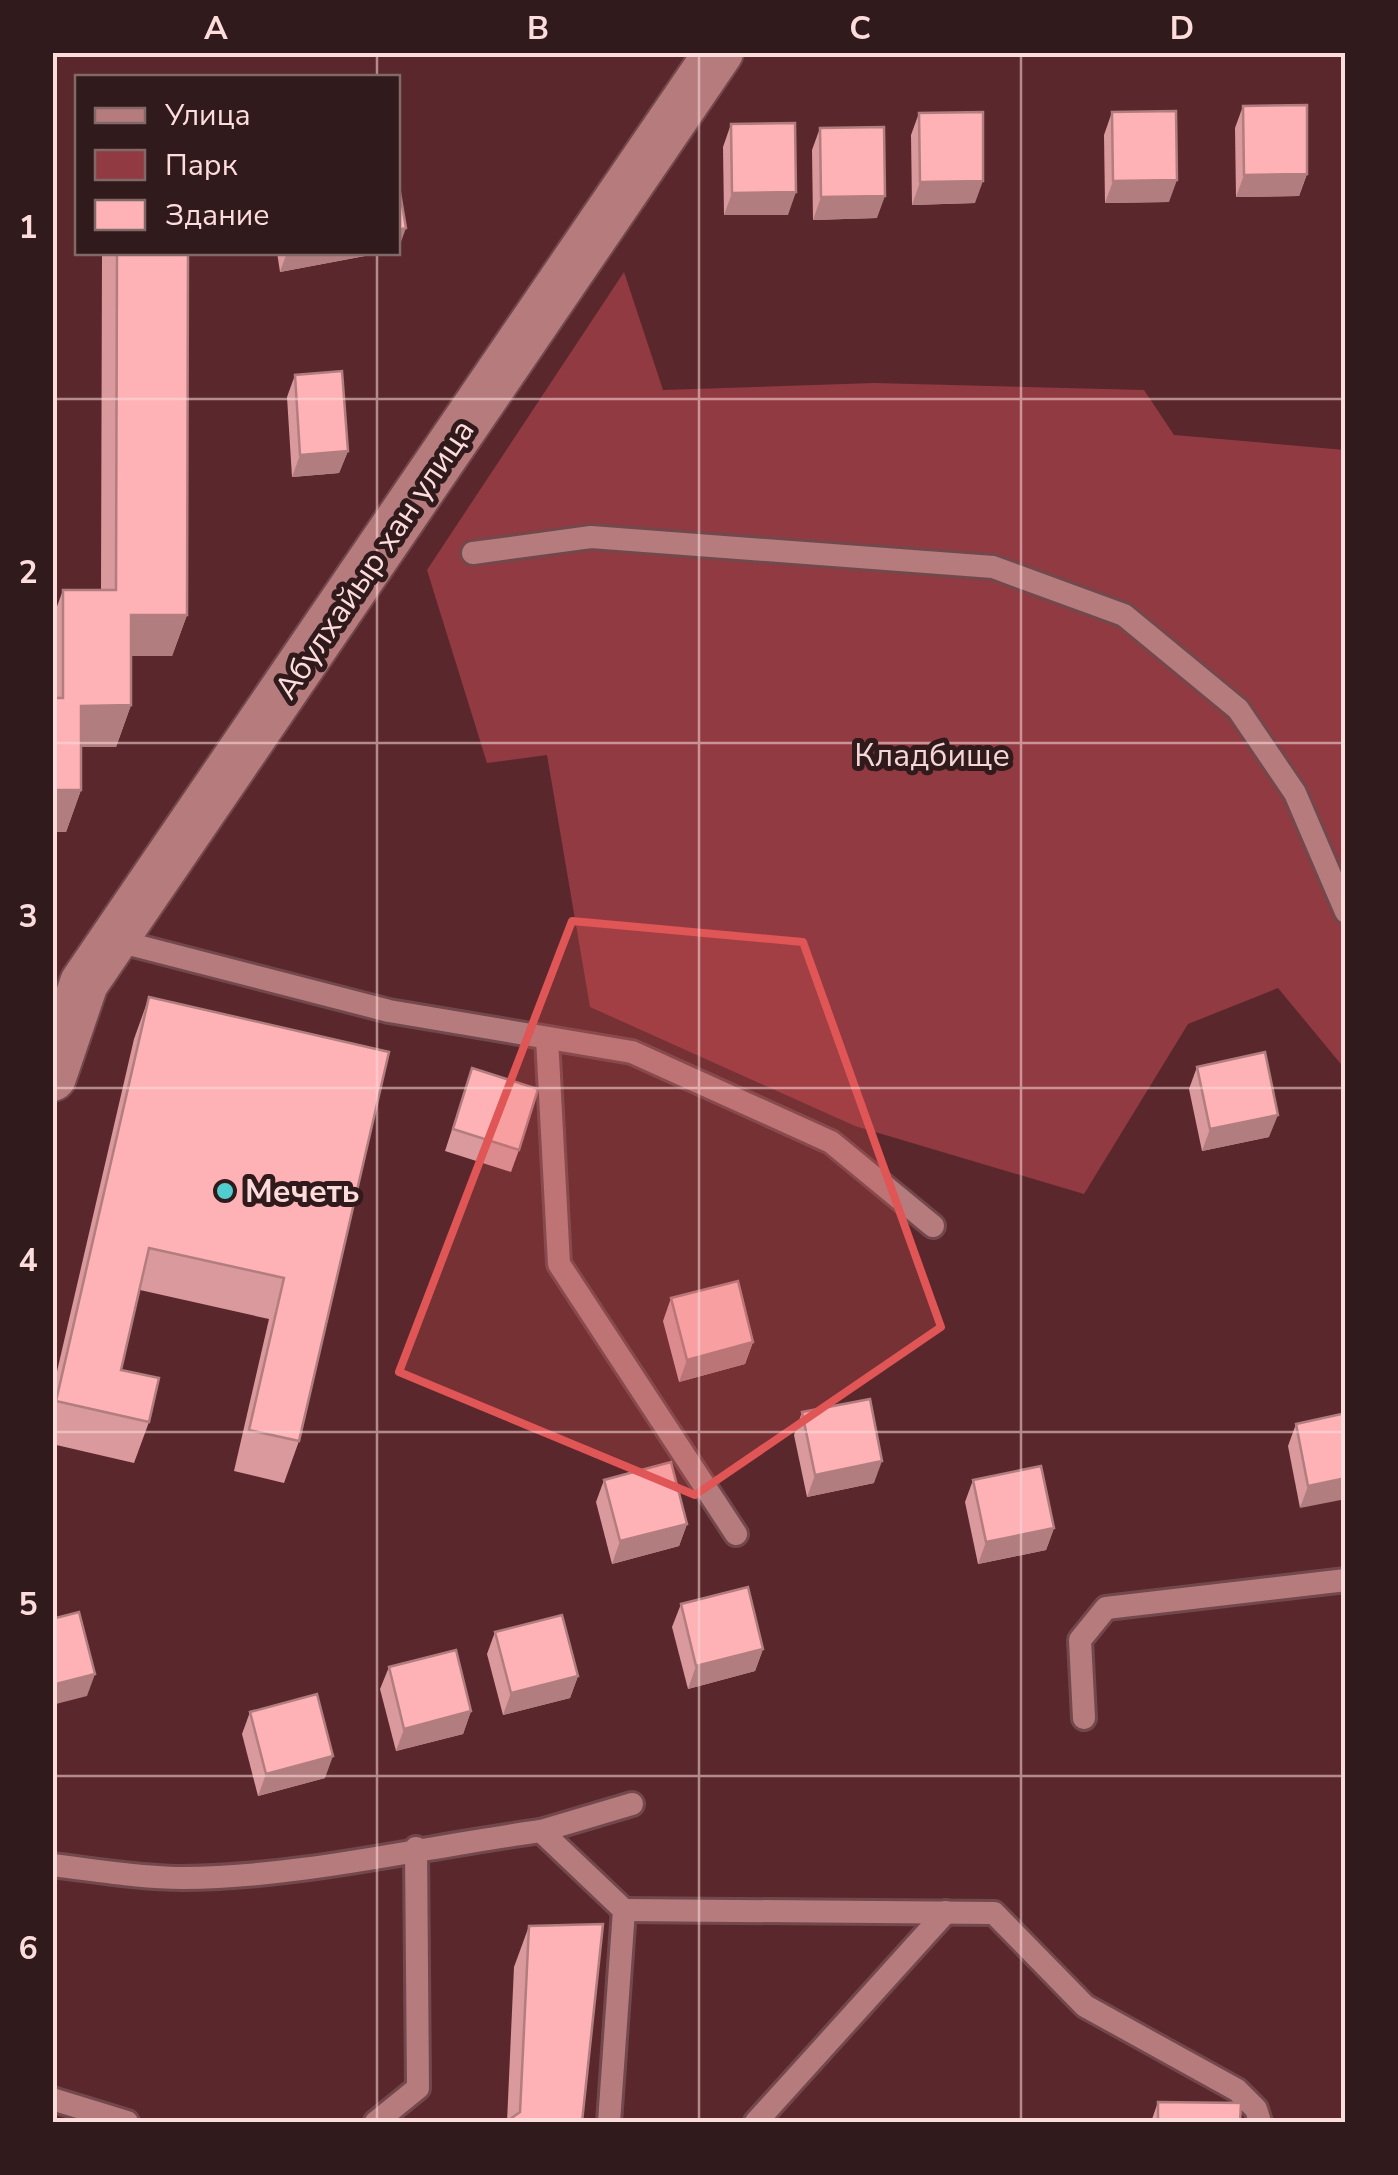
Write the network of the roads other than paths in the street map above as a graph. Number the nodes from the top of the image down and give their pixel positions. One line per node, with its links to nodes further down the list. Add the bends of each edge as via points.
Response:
1 (719, 52): 4 (street, Абулхайыр хан улица)
2 (473, 553): 3 (lane, via 591,537 994,566 1124,615 1238,708 1295,793)
3 (1346, 912)
4 (114, 940): 5 (street, Абулхайыр хан улица); 6 (lane, via 389,1011)
5 (68, 983): 7 (street, Абулхайыр хан улица)
6 (548, 1038): 8 (lane, via 632,1052 831,1142); 9 (lane, via 559,1264)
7 (52, 1077)
8 (933, 1226)
9 (736, 1534)
10 (1346, 1580): 11 (lane, via 1106,1608 1080,1640)
11 (1084, 1718)
12 (632, 1804): 13 (lane)
13 (541, 1831): 14 (lane); 16 (lane)
14 (416, 1848): 15 (lane, via 344,1866 181,1878); 20 (lane, via 418,2088)
15 (52, 1865)
16 (624, 1910): 17 (lane); 21 (lane)
17 (946, 1912): 22 (lane); 23 (lane, via 994,1913 1085,2006 1237,2090)
18 (52, 2098): 19 (lane)
19 (127, 2122)
20 (376, 2122)
21 (609, 2122)
22 (756, 2122)
23 (1260, 2122)

